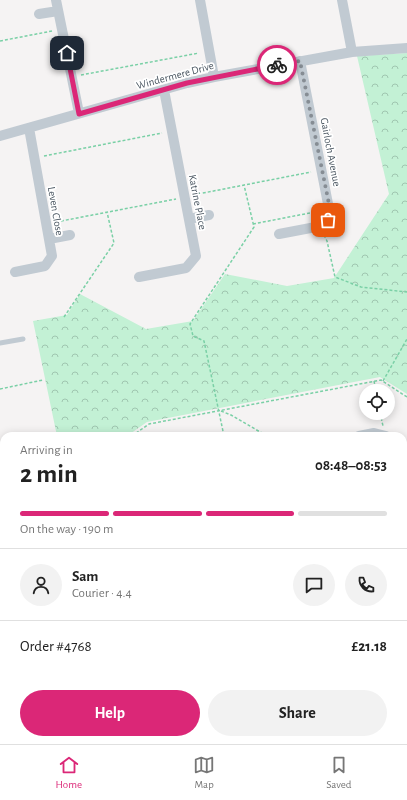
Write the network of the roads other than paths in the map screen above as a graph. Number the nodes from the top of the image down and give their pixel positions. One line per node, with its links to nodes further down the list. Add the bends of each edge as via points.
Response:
1 (56, 0): 4 (street)
2 (200, 0): 9 (street)
3 (342, 0): 7 (street)
4 (58, 11): 5 (street); 11 (street)
5 (39, 14)
6 (407, 48): 7 (street, Windermere Drive)
7 (352, 52): 8 (street, Windermere Drive)
8 (300, 61): 9 (street, Windermere Drive); 16 (street, Gairloch Avenue, via 330,217 321,226)
9 (214, 77): 10 (street, Windermere Drive)
10 (164, 90): 11 (street, Windermere Drive); 15 (street, Katrine Place)
11 (79, 114): 12 (street, Windermere Drive)
12 (29, 128): 13 (street, Windermere Drive); 18 (street, Leven Close)
13 (0, 136)
14 (209, 215): 15 (street)
15 (189, 219): 20 (street, Katrine Place, via 196,256 186,268)
16 (279, 234)
17 (70, 235): 18 (street)
18 (49, 239): 19 (street, Leven Close, via 52,256 46,266)
19 (15, 272)
20 (139, 277)
21 (23, 339): 22 (lane)
22 (0, 343)

